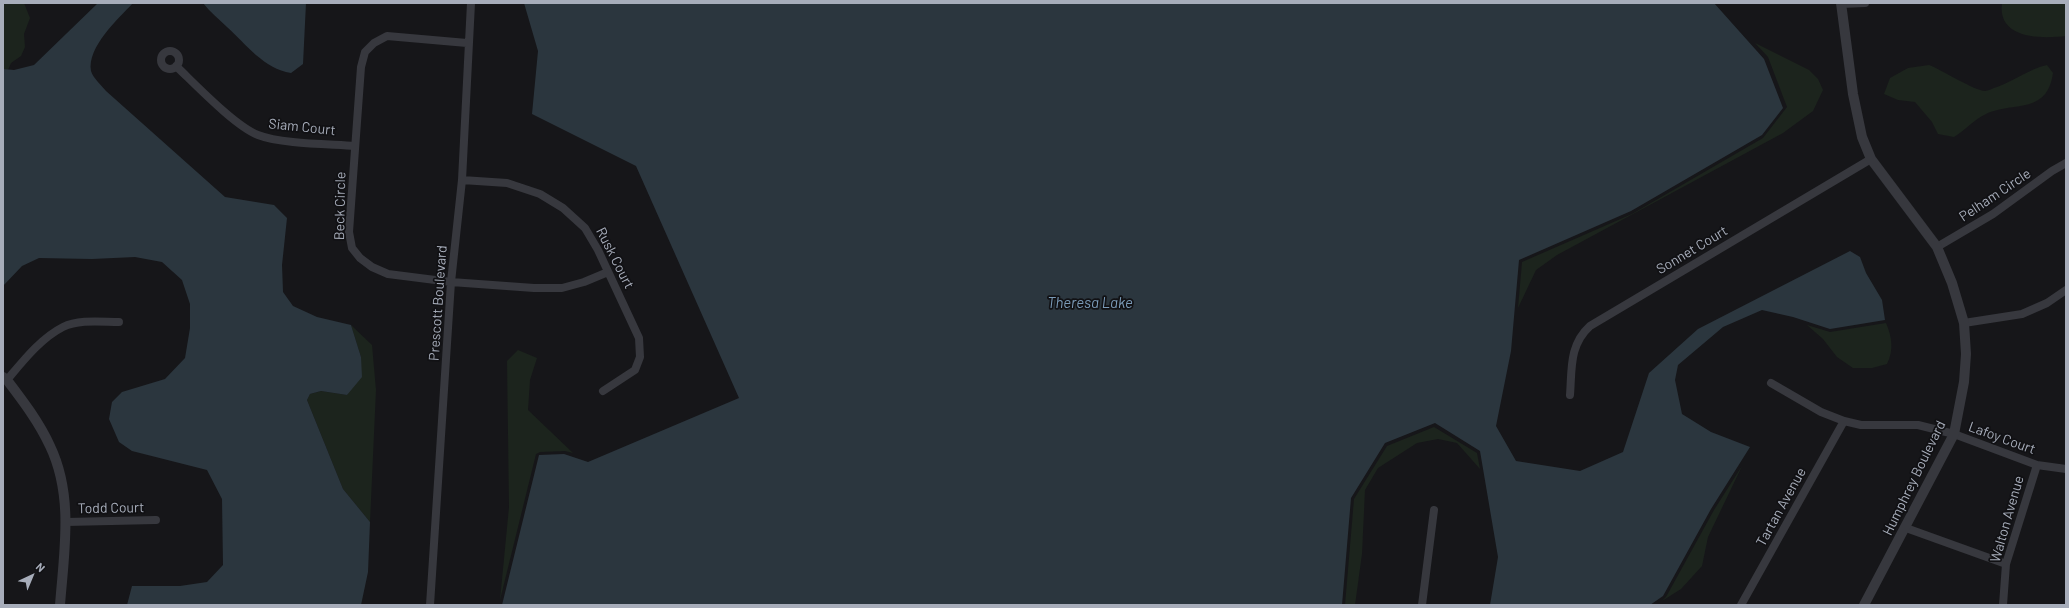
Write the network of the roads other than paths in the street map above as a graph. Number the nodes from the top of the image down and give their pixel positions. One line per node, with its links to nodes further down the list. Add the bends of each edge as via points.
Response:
1 (470, 3): 4 (street, Prescott Boulevard)
2 (1841, 3): 3 (street); 7 (street, Humphrey Boulevard, via 1857,120)
3 (1865, 3)
4 (467, 43): 6 (street, Beck Circle, via 387,36 374,43 365,52 361,67); 9 (street, Prescott Boulevard)
5 (176, 66): 6 (street, Siam Court, via 240,124 258,135)
6 (355, 146): 12 (street, Beck Circle, via 349,232 352,248 366,262 388,274)
7 (1871, 159): 10 (street, Humphrey Boulevard); 19 (street, Sonnet Court, via 1590,326 1583,332 1572,354)
8 (2066, 163): 10 (street, Pelham Circle, via 1993,214)
9 (462, 180): 11 (street, Rusk Court, via 507,183 540,194 563,208 585,228); 12 (street, Prescott Boulevard)
10 (1937, 247): 15 (street, Humphrey Boulevard, via 1952,283)
11 (608, 272): 12 (street, Beck Circle, via 562,288); 18 (street, Rusk Court, via 640,338 640,357 635,370)
12 (452, 282): 30 (street, Prescott Boulevard)
13 (2066, 290): 15 (street, via 2047,303 2022,314)
14 (119, 322): 16 (street, via 84,322 64,326)
15 (1964, 323): 21 (street, Humphrey Boulevard, via 1964,382)
16 (5, 378): 26 (street, via 41,429 50,447 62,483)
17 (1771, 383): 20 (street, Lafoy Court, via 1821,412)
18 (604, 391)
19 (1570, 395)
20 (1844, 421): 21 (street, Lafoy Court, via 1861,425 1918,425); 32 (street, Tartan Avenue)
21 (1954, 434): 22 (street, Lafoy Court); 27 (street, Humphrey Boulevard)
22 (2037, 465): 23 (street, Lafoy Court); 28 (street, Walton Avenue)
23 (2066, 469)
24 (1434, 510): 31 (street)
25 (156, 520): 26 (street, Todd Court)
26 (66, 522): 29 (street)
27 (1906, 528): 28 (street); 33 (street, Humphrey Boulevard)
28 (2006, 564): 34 (street, Walton Avenue)
29 (60, 605)
30 (430, 605)
31 (1422, 605)
32 (1741, 605)
33 (1864, 605)
34 (2003, 605)

